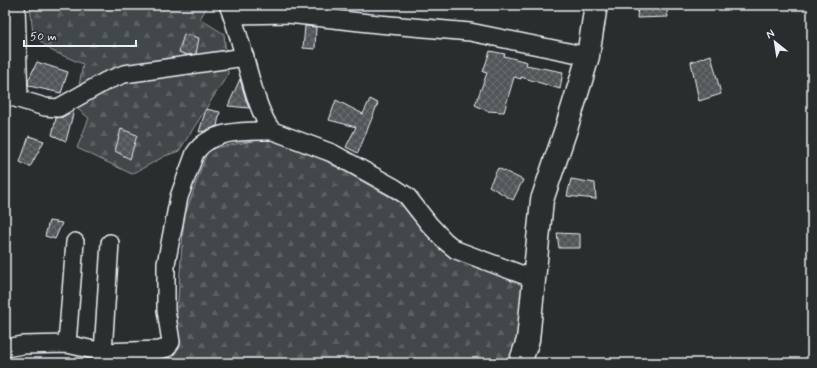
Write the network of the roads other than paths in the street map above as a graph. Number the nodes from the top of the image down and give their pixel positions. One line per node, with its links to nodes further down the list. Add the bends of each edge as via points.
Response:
1 (16, 5): 6 (street)
2 (596, 5): 4 (street)
3 (230, 10): 4 (street, via 470,32); 5 (street)
4 (588, 56): 10 (street, via 542,200)
5 (245, 57): 6 (street, via 124,74 106,81 58,108); 7 (street, via 254,90 268,126)
6 (10, 96)
7 (273, 131): 10 (street, via 332,153 396,188 407,196 440,236 456,250); 13 (street, via 223,135 199,147 178,197 166,264 166,310 171,342 166,348 159,350)
8 (75, 242): 11 (street)
9 (110, 243): 13 (street)
10 (534, 279): 14 (street, via 528,340)
11 (67, 344): 12 (street); 13 (street)
12 (5, 348)
13 (103, 352)
14 (520, 363)

